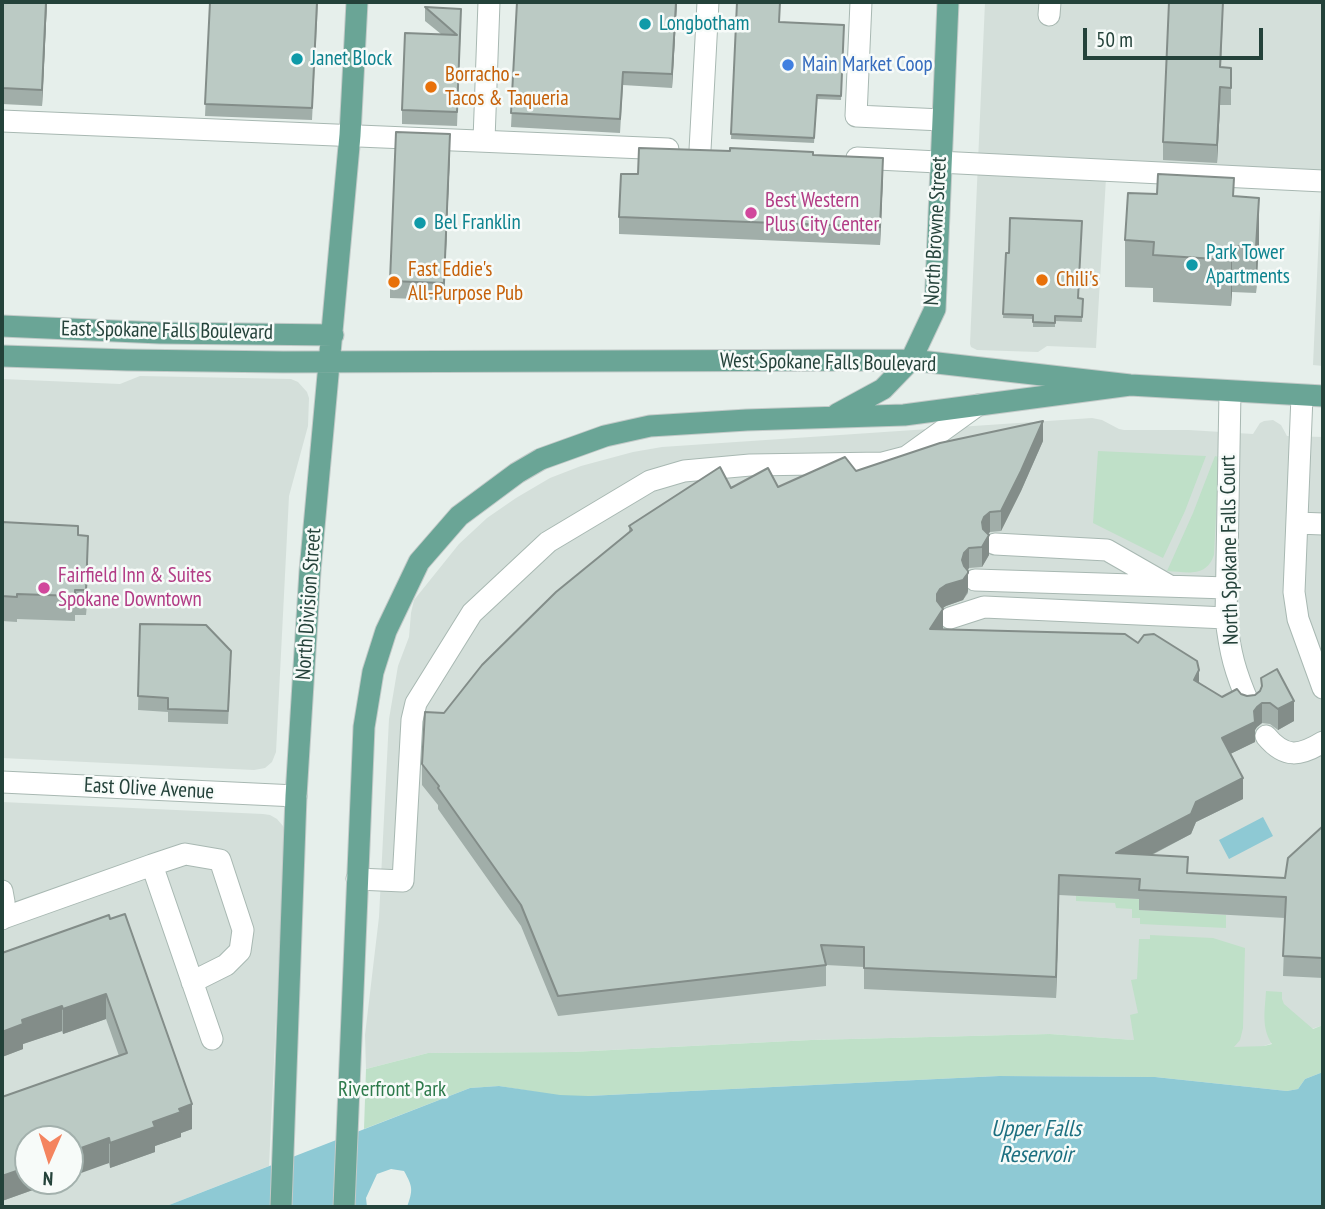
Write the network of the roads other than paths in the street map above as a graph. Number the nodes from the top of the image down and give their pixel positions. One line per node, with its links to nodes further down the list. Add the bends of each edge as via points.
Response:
1 (357, 2): 8 (main road, North Division Street)
2 (489, 2): 9 (street)
3 (708, 2): 9 (street, via 706,151)
4 (861, 2): 6 (street, via 856,116)
5 (948, 2): 6 (main road, North Browne Street)
6 (942, 120): 11 (main road, North Browne Street)
7 (2, 121): 8 (street)
8 (350, 135): 9 (street); 14 (main road, North Division Street)
9 (484, 140)
10 (836, 157): 11 (street)
11 (940, 162): 12 (street); 16 (main road, North Browne Street, via 935,309)
12 (1323, 181)
13 (2, 327): 14 (main road, East Spokane Falls Boulevard)
14 (333, 335): 17 (main road, North Division Street)
15 (2, 356): 17 (main road, East Spokane Falls Boulevard)
16 (911, 360): 17 (main road, West Spokane Falls Boulevard); 18 (main road, West Spokane Falls Boulevard); 22 (main road, North Browne Street, via 883,389)
17 (331, 362): 36 (main road, North Division Street, via 310,571)
18 (1130, 385): 19 (main road, West Spokane Falls Boulevard); 21 (main road)
19 (1230, 392): 20 (main road, West Spokane Falls Boulevard); 28 (street, North Spokane Falls Court)
20 (1313, 396): 23 (street)
21 (978, 405): 22 (main road, via 904,415); 38 (street, via 906,457 883,463 684,471 650,481 548,542 472,613 416,703 403,881)
22 (833, 416): 38 (main road, via 650,426 604,436 541,459 459,516 419,562 386,631 373,672 363,727)
23 (1297, 523): 24 (street); 31 (street, via 1294,592 1298,619)
24 (1323, 524)
25 (995, 544): 27 (street, via 1107,550)
26 (975, 580): 27 (street)
27 (1170, 586): 28 (street)
28 (1227, 588): 30 (street, North Spokane Falls Court)
29 (950, 618): 30 (street, via 984,607)
30 (1226, 618): 32 (street, North Spokane Falls Court, via 1236,674)
31 (1323, 688)
32 (1249, 704)
33 (1266, 736): 34 (street, via 1284,751 1296,753)
34 (1323, 742)
35 (2, 782): 36 (street, East Olive Avenue)
36 (296, 796): 43 (main road, North Division Street)
37 (152, 865): 40 (street); 41 (street); 41 (street, via 185,854 220,860 243,930 240,951 226,965)
38 (357, 880): 44 (main road)
39 (2, 891): 40 (street)
40 (2, 919)
41 (192, 982): 42 (street)
42 (212, 1038)
43 (281, 1207)
44 (344, 1207)

